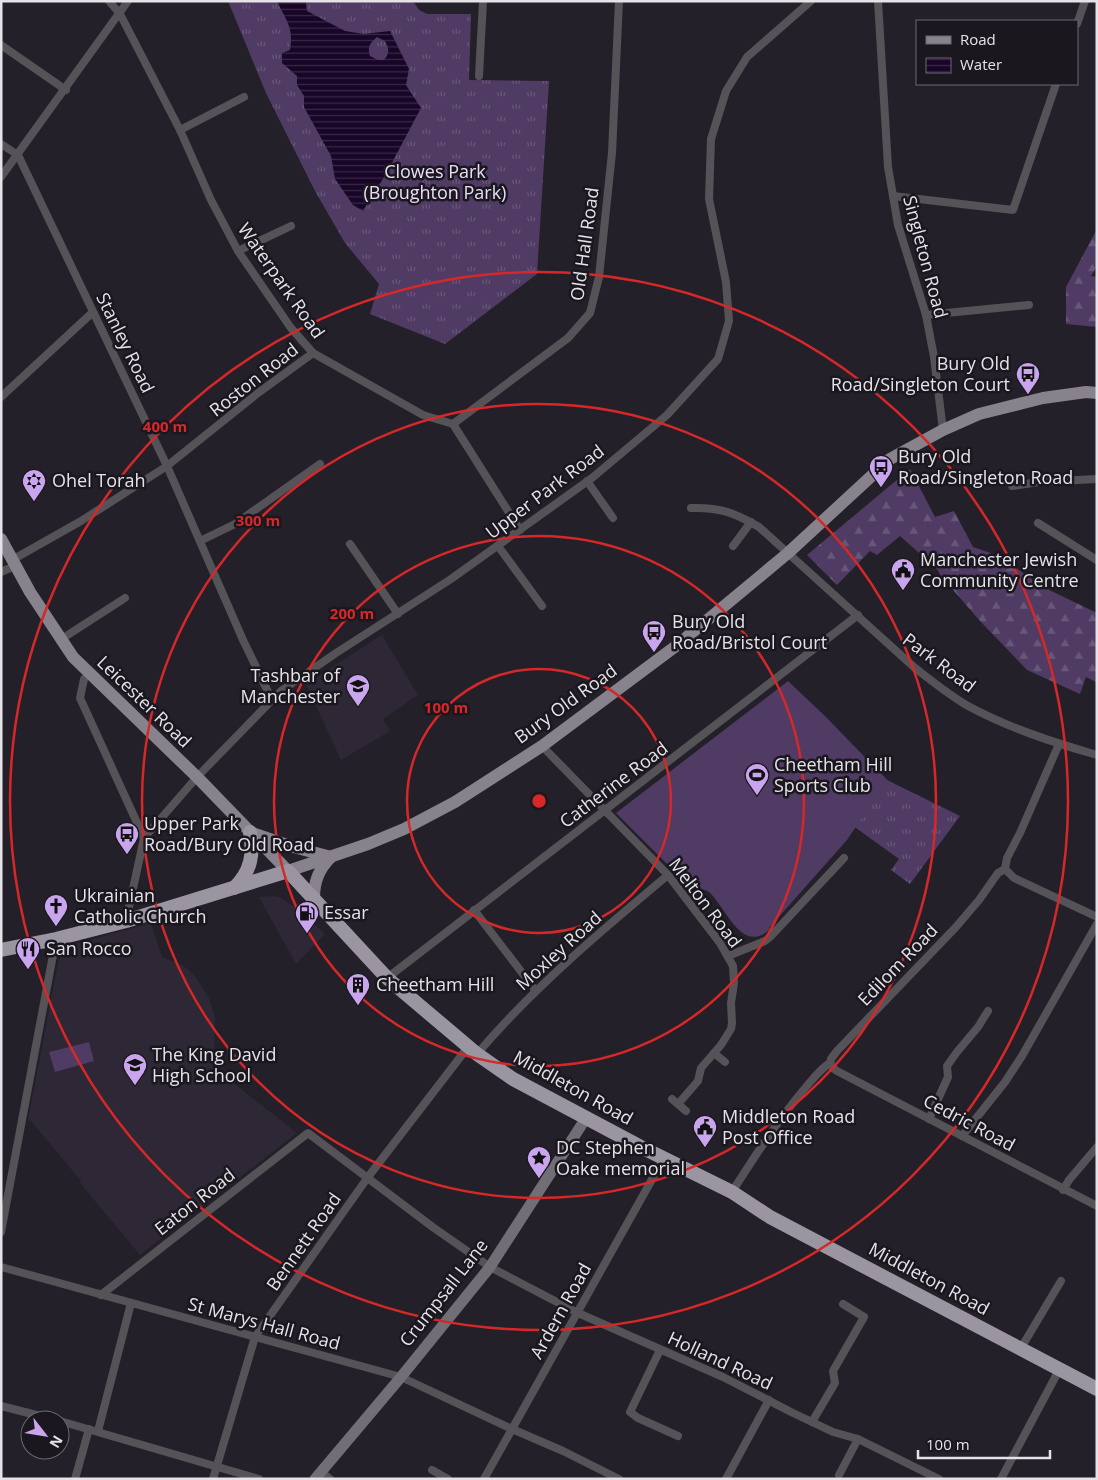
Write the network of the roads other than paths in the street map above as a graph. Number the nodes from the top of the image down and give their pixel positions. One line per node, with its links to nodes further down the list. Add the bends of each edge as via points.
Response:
1 (109, 1): 8 (street, Waterpark Road)
2 (128, 1): 8 (street)
3 (483, 1): 11 (street)
4 (619, 1): 28 (street, Old Hall Road, via 612,153 598,277 590,312 568,338)
5 (811, 1): 33 (street, Upper Park Road, via 747,57 726,91 711,139 709,199 726,282 729,321 718,359 667,415)
6 (878, 1): 19 (street, Singleton Road, via 888,167)
7 (1085, 1): 9 (street)
8 (120, 14): 13 (street); 15 (street, Waterpark Road)
9 (1078, 21)
10 (1, 45): 13 (street)
11 (479, 76)
12 (1056, 85): 19 (street, via 1013,210)
13 (66, 90): 17 (street)
14 (244, 97): 15 (street)
15 (180, 130): 21 (street, Waterpark Road, via 210,200)
16 (1, 144): 17 (street)
17 (18, 155): 18 (street); 23 (street, Stanley Road)
18 (1, 177)
19 (893, 196): 24 (street, Singleton Road, via 898,225)
20 (291, 226): 21 (street)
21 (238, 251): 25 (street, Waterpark Road, via 291,328)
22 (1029, 305): 24 (street)
23 (93, 312): 27 (street); 31 (street, Stanley Road)
24 (926, 316): 29 (street, Singleton Road)
25 (313, 353): 28 (street, Waterpark Road, via 423,415); 31 (street, Roston Road)
26 (1097, 393): 29 (main road, Bury Old Road, via 1043,398 979,414)
27 (1, 396)
28 (453, 424): 39 (street)
29 (943, 430): 45 (main road, Bury Old Road, via 890,459)
30 (320, 464): 41 (street, via 235,524)
31 (167, 466): 41 (street, Stanley Road); 47 (street, Roston Road)
32 (1097, 479): 34 (street)
33 (587, 482): 36 (street); 39 (street, Upper Park Road)
34 (1012, 486)
35 (691, 508): 37 (street, Park Road, via 712,508)
36 (613, 518)
37 (750, 522): 44 (street); 45 (street, Park Road)
38 (1038, 524): 46 (street)
39 (520, 530): 43 (street, Upper Park Road)
40 (1, 539): 47 (main road, Leicester Road)
41 (200, 541): 55 (street, Stanley Road)
42 (350, 544): 51 (street)
43 (498, 546): 50 (street); 51 (street, Upper Park Road)
44 (733, 546)
45 (788, 553): 52 (street, Park Road); 57 (main road, Bury Old Road, via 676,646)
46 (1097, 560)
47 (14, 563): 48 (street, Roston Road); 53 (main road, Leicester Road)
48 (1, 572)
49 (125, 598): 53 (street)
50 (542, 606)
51 (398, 614): 55 (street, Upper Park Road, via 336,653)
52 (858, 615): 56 (street, Park Road, via 915,668 961,701 1006,724); 60 (street, Catherine Road)
53 (60, 640): 54 (main road, Leicester Road)
54 (89, 674): 59 (main road, Leicester Road); 62 (street, via 84,679 80,698)
55 (272, 700): 59 (street, Upper Park Road)
56 (1059, 744): 58 (street, Park Road); 65 (street, Edilom Road, via 1006,858)
57 (542, 746): 60 (street, Melton Road); 63 (main road, Bury Old Road, via 455,802 404,829)
58 (1097, 755)
59 (196, 777): 61 (main road, Leicester Road); 62 (street, Upper Park Road)
60 (605, 812): 67 (street, Melton Road); 70 (street, Catherine Road)
61 (250, 832): 63 (main road); 66 (main road, Leicester Road); 68 (highway, via 250,862 242,881)
62 (144, 838): 72 (street, Upper Park Road)
63 (331, 857): 66 (main road, Bury Old Road); 69 (main road, via 316,878)
64 (844, 858): 76 (street, via 770,937)
65 (1005, 869): 71 (street, via 1014,878); 83 (street, Edilom Road, via 998,873 956,927 837,1050)
66 (288, 871): 68 (highway, Bury Old Road); 69 (highway, Middleton Road)
67 (668, 875): 76 (street, Melton Road); 78 (street, Moxley Road)
68 (234, 888): 72 (highway, Bury Old Road)
69 (314, 898): 77 (highway, Middleton Road)
70 (474, 910): 77 (street, Catherine Road); 78 (street)
71 (1097, 917)
72 (126, 921): 74 (highway, Bury Old Road)
73 (1097, 924): 88 (street, via 1022,1056)
74 (56, 939): 75 (highway, Bury Old Road); 95 (street)
75 (1, 950)
76 (728, 956): 81 (street, Melton Road, via 734,972 732,1024)
77 (387, 978): 80 (highway, Middleton Road)
78 (536, 991): 80 (street, Moxley Road)
79 (988, 1011): 86 (street, via 947,1066 948,1077)
80 (472, 1051): 85 (highway, Middleton Road, via 513,1079); 91 (street, Bennett Road)
81 (714, 1054): 82 (street); 84 (street, Melton Road, via 701,1068 698,1081 675,1102)
82 (725, 1062)
83 (830, 1063): 86 (street, Cedric Road, via 837,1071); 93 (street, Edilom Road, via 784,1114)
84 (686, 1111)
85 (586, 1118): 90 (highway, Middleton Road); 97 (street, Crumpsall Lane)
86 (929, 1119): 88 (street, Cedric Road)
87 (308, 1133): 91 (street, Holland Road); 99 (street, Eaton Road)
88 (962, 1136): 92 (street, Cedric Road)
89 (1097, 1147): 92 (street)
90 (664, 1158): 93 (highway, Middleton Road); 102 (street, Ardern Road)
91 (368, 1177): 97 (street, Holland Road); 103 (street, Bennett Road)
92 (1063, 1190): 94 (street, Cedric Road)
93 (732, 1192): 104 (highway, Middleton Road, via 770,1217)
94 (1097, 1206)
95 (1, 1232)
96 (1, 1267): 99 (street, St Marys Hall Road)
97 (490, 1267): 102 (street, Holland Road); 107 (street, Crumpsall Lane)
98 (1061, 1281): 104 (street)
99 (102, 1295): 100 (street, St Marys Hall Road)
100 (131, 1303): 103 (street, St Marys Hall Road); 116 (street)
101 (843, 1304): 112 (street, via 864,1317 833,1371 835,1383)
102 (578, 1313): 105 (street, Holland Road); 115 (street, Ardern Road)
103 (255, 1337): 107 (street, St Marys Hall Road); 119 (street, Bennett Road)
104 (1020, 1348): 106 (highway, Middleton Road)
105 (660, 1350): 109 (street, Holland Road); 117 (street, via 630,1412)
106 (1059, 1370): 108 (highway, Middleton Road); 131 (street)
107 (400, 1377): 115 (street, St Marys Hall Road); 122 (street, Crumpsall Lane)
108 (1097, 1389)
109 (769, 1400): 112 (street, Holland Road); 129 (street)
110 (1, 1406): 111 (street)
111 (20, 1411)
112 (812, 1422): 118 (street, Holland Road)
113 (70, 1423): 114 (street)
114 (89, 1428): 116 (street); 123 (street)
115 (512, 1429): 127 (street, Ardern Road); 128 (street, St Marys Hall Road)
116 (98, 1431): 119 (street)
117 (678, 1436)
118 (858, 1439): 121 (street); 130 (street, Holland Road)
119 (217, 1466): 124 (street, Bennett Road); 125 (street)
120 (432, 1470): 126 (street)
121 (840, 1475)
122 (322, 1476)
123 (75, 1479)
124 (212, 1479)
125 (259, 1479)
126 (448, 1479)
127 (484, 1479)
128 (619, 1479)
129 (726, 1479)
130 (939, 1479)
131 (1001, 1479)

